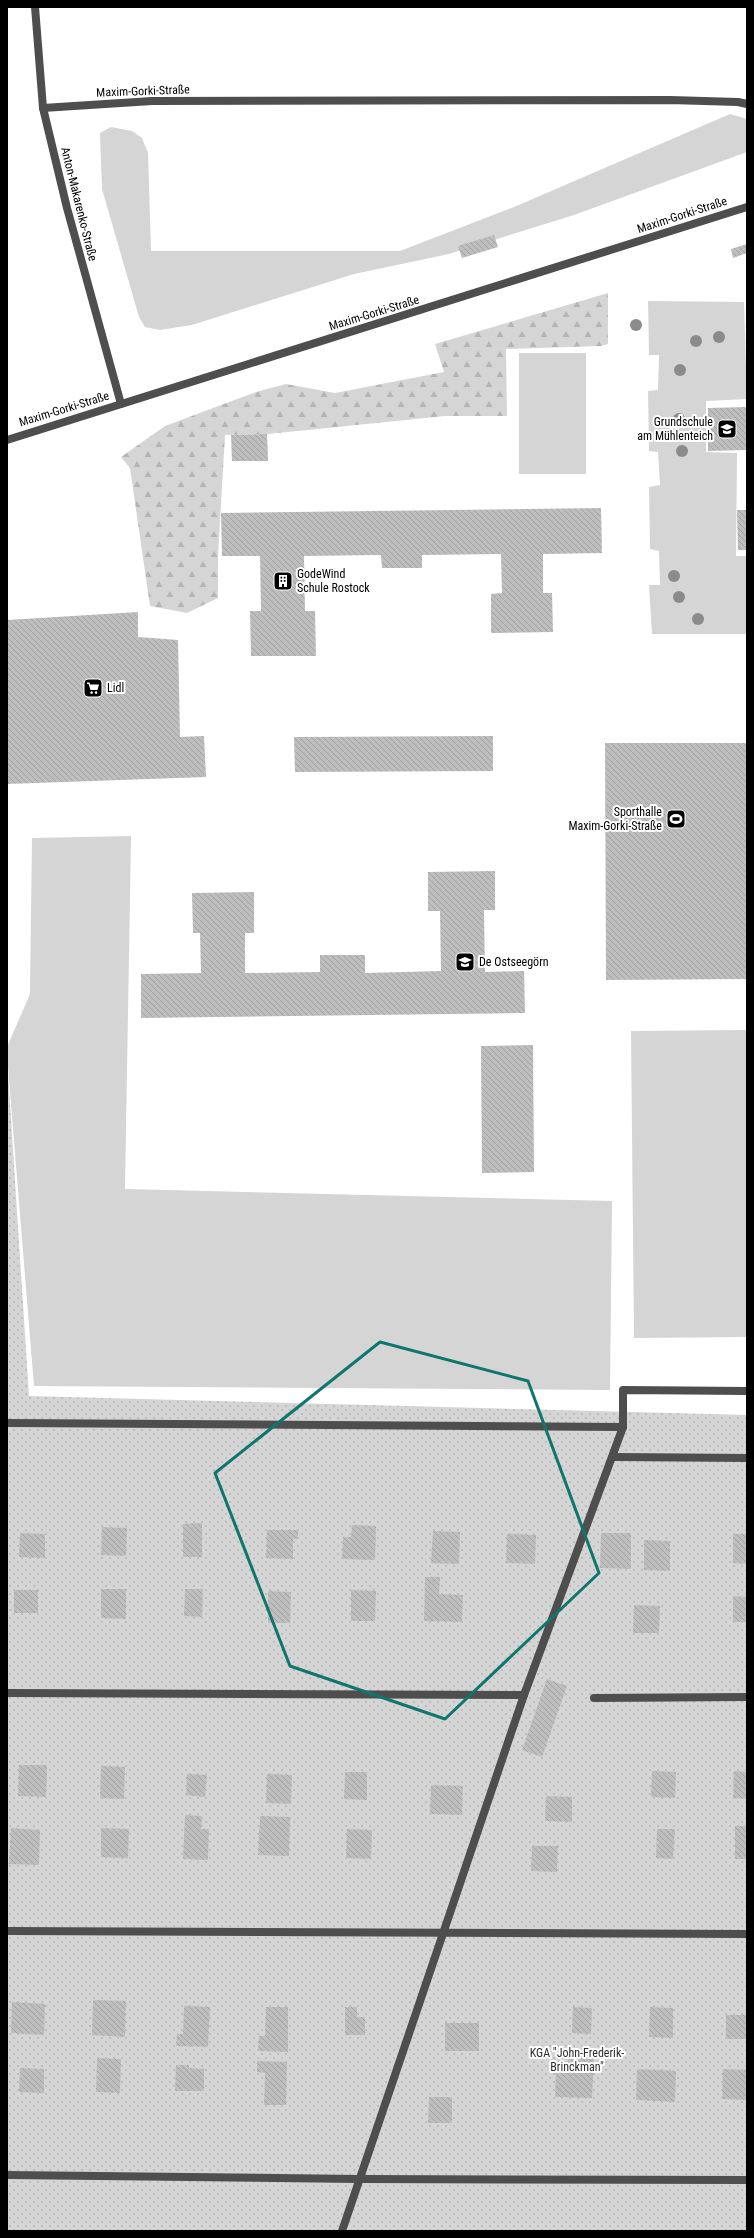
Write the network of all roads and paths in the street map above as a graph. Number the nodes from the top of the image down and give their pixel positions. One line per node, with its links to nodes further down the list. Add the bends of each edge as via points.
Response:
1 (35, 7): 3 (street, Anton-Makarenko-Straße)
2 (747, 104): 3 (street, Maxim-Gorki-Straße, via 670,100 152,101)
3 (43, 108): 5 (street, Anton-Makarenko-Straße, via 67,208)
4 (747, 207): 5 (street, Maxim-Gorki-Straße)
5 (121, 404): 6 (street, Maxim-Gorki-Straße)
6 (7, 440)
7 (747, 1391): 9 (street, via 623,1390)
8 (7, 1423): 9 (street)
9 (623, 1427): 10 (street)
10 (613, 1457): 11 (street); 13 (street)
11 (747, 1458)
12 (7, 1693): 13 (street)
13 (524, 1695): 17 (street)
14 (747, 1697): 15 (street)
15 (594, 1698)
16 (7, 1931): 17 (street)
17 (443, 1932): 18 (street); 20 (street)
18 (747, 1934)
19 (7, 2175): 20 (street)
20 (359, 2179): 21 (street); 22 (street)
21 (747, 2180)
22 (342, 2231)

